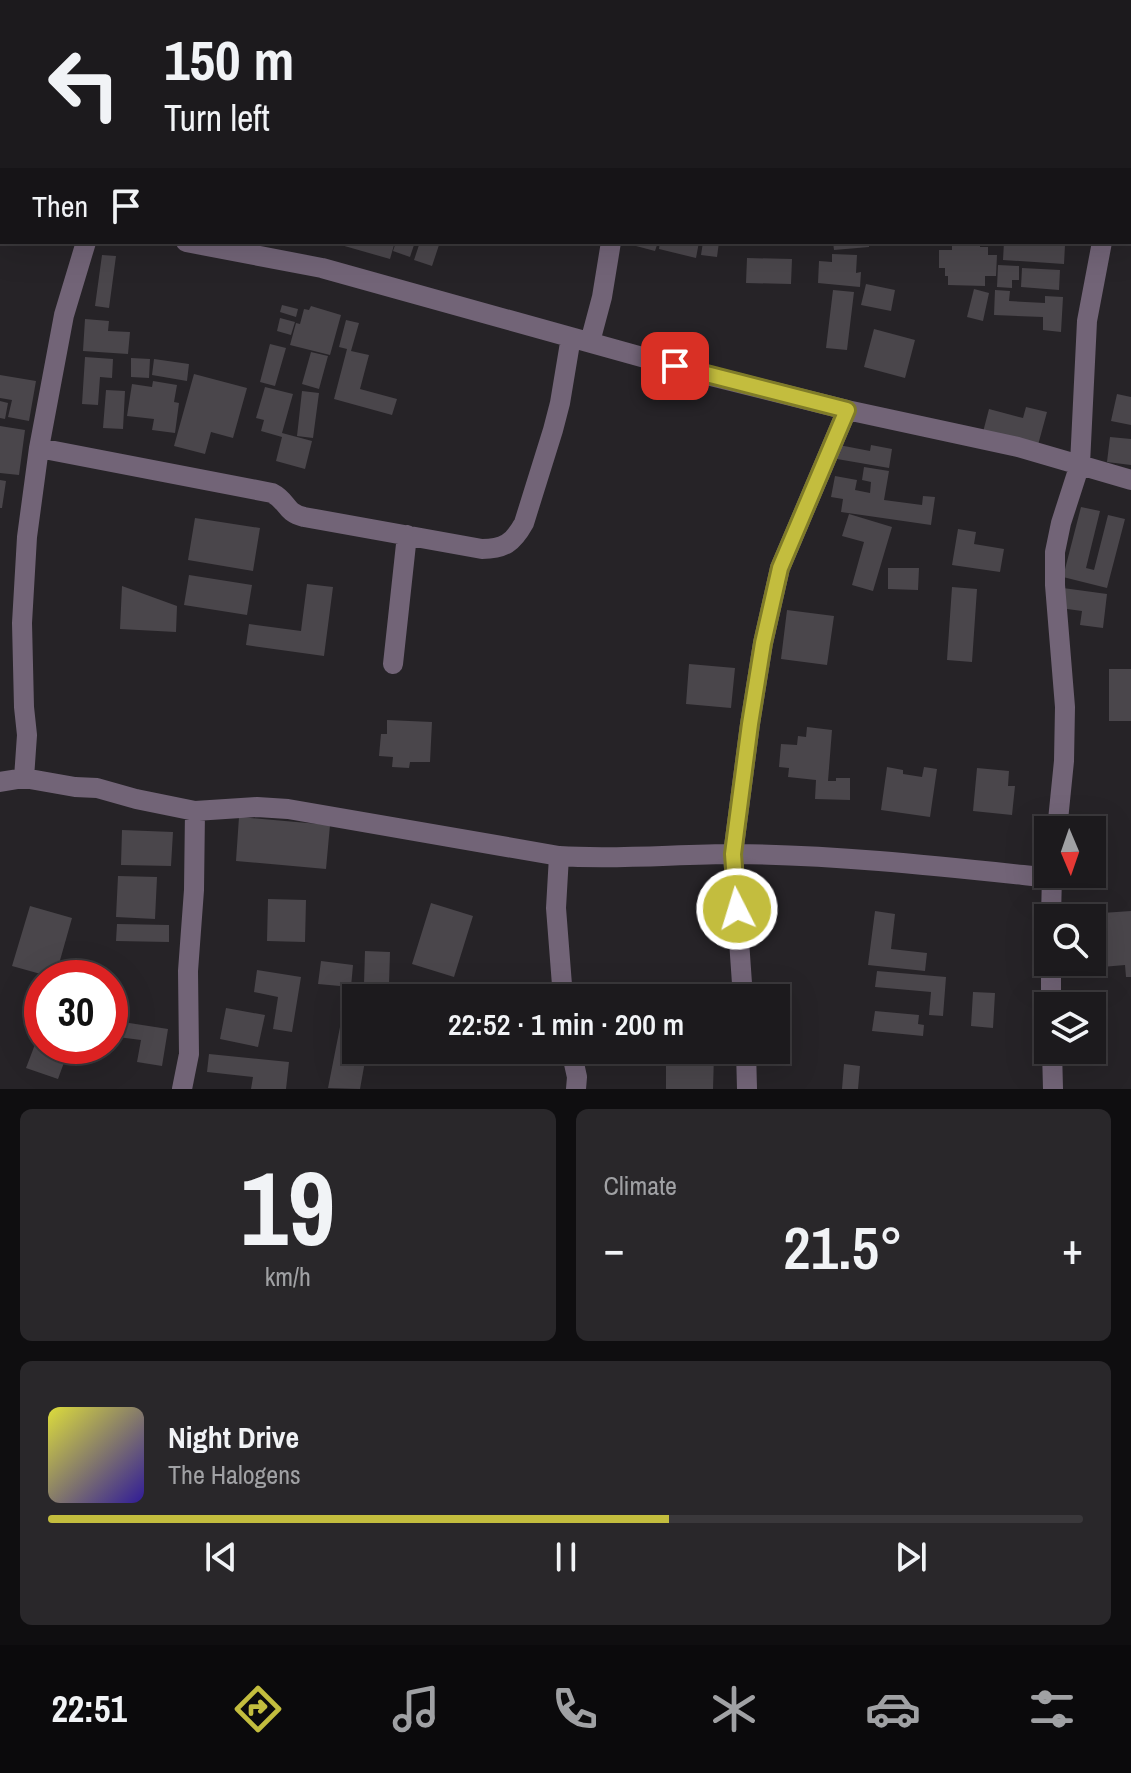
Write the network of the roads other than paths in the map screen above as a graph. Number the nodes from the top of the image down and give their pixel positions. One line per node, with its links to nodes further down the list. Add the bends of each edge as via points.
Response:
1 (85, 244): 7 (street, via 64,315)
2 (196, 244): 5 (street, via 322,268)
3 (611, 244): 5 (street, via 602,297)
4 (1102, 244): 8 (street, via 1087,321)
5 (580, 339): 6 (street); 10 (street, via 518,534 495,549)
6 (847, 410): 8 (street); 16 (street, via 780,568 756,683)
7 (39, 448): 10 (street, via 272,493 295,515); 12 (street, via 22,623)
8 (1080, 464): 9 (street); 15 (street, via 1055,552 1065,707)
9 (1131, 480)
10 (407, 535): 11 (street)
11 (393, 664)
12 (24, 778): 13 (street); 14 (street, via 97,788)
13 (0, 782)
14 (195, 811): 17 (street, via 288,809); 24 (street, via 189,1054)
15 (1058, 816)
16 (733, 854): 17 (street); 18 (street); 20 (street)
17 (559, 856): 19 (street, via 556,908)
18 (1034, 874)
19 (562, 984)
20 (742, 984)
21 (574, 1064): 25 (street)
22 (746, 1064): 26 (street)
23 (1052, 1064): 27 (street)
24 (182, 1089)
25 (576, 1089)
26 (747, 1089)
27 (1053, 1089)

